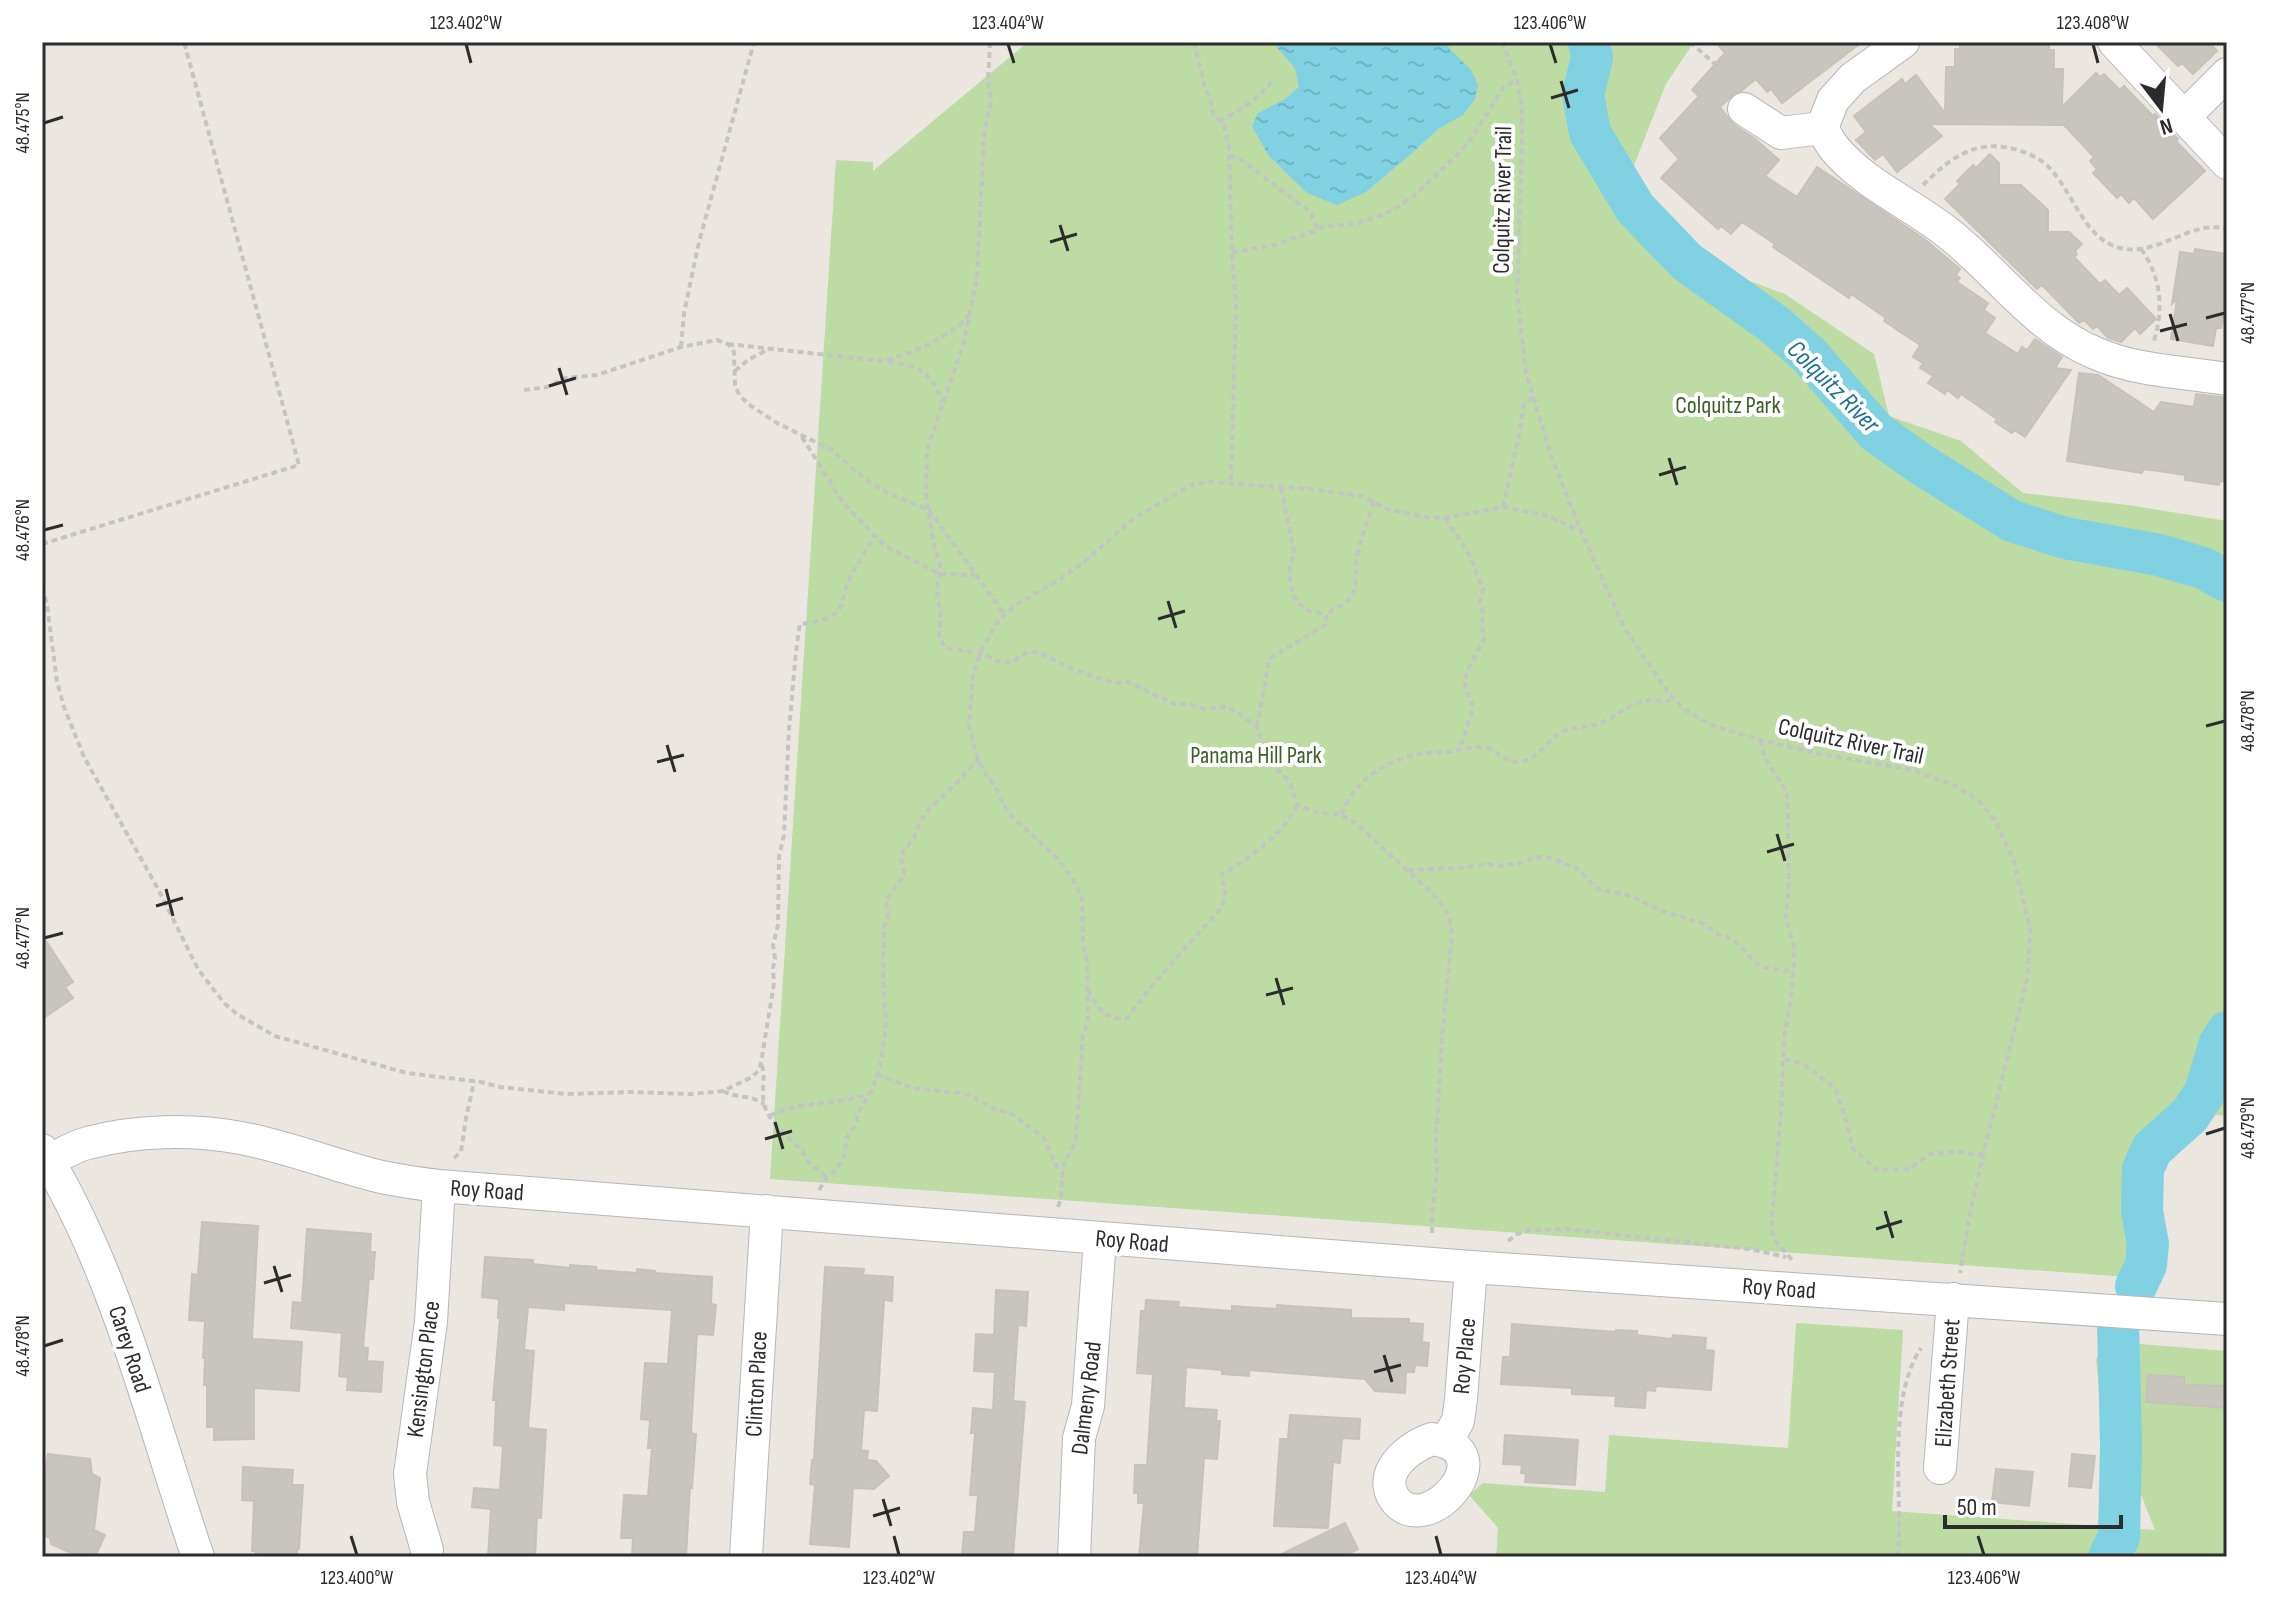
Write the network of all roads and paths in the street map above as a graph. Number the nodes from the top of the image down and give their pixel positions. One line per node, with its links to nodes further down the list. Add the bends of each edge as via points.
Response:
1 (184, 42): 43 (path, via 299,465)
2 (754, 42): 25 (path, via 699,242)
3 (990, 42): 23 (path, via 991,102)
4 (1194, 42): 14 (path, via 1210,106)
5 (1502, 42): 10 (path, Colquitz River Trail)
6 (1690, 42): 12 (path, via 1736,76 1746,92)
7 (1903, 42): 15 (street, via 1853,78 1833,100)
8 (2114, 42): 13 (street)
9 (2227, 74): 13 (street)
10 (1517, 79): 19 (path, via 1503,88 1465,146 1416,194 1382,215); 32 (path, Colquitz River Trail, via 1522,145 1517,293)
11 (1272, 80): 14 (path)
12 (1744, 109): 15 (street, via 1781,133)
13 (2185, 116): 17 (street)
14 (1220, 122): 16 (path, via 1228,135)
15 (1822, 128): 28 (street, via 1834,149 1948,232 2057,332 2091,352)
16 (1229, 155): 19 (path, via 1310,212); 22 (path)
17 (2227, 163)
18 (1938, 170): 21 (path, via 1969,149 2018,150 2045,163 2101,238 2116,247)
19 (1318, 229): 22 (path)
20 (2227, 229): 21 (path, via 2209,226)
21 (2141, 249): 28 (path, via 2160,297)
22 (1232, 253): 35 (path, via 1236,305)
23 (970, 314): 27 (path, via 939,337); 33 (path)
24 (728, 344): 25 (path, via 717,340); 26 (path); 29 (path, via 734,352)
25 (681, 347): 31 (path, via 597,375)
26 (772, 348): 27 (path); 29 (path)
27 (882, 361): 33 (path, via 928,374)
28 (2146, 367): 30 (street)
29 (734, 373): 34 (path, via 740,396)
30 (2227, 379)
31 (524, 390)
32 (1533, 397): 38 (path, via 1524,403); 41 (path, Colquitz River Trail)
33 (942, 403): 39 (path, via 927,450)
34 (801, 434): 39 (path, via 832,450 866,480); 42 (path, via 844,504)
35 (1231, 484): 36 (path); 48 (path, via 1191,485 1156,505)
36 (1280, 488): 37 (path, via 1362,496); 47 (path, via 1294,552 1289,573 1293,596 1305,610)
37 (1374, 502): 40 (path); 47 (path, via 1357,555 1357,590 1345,605)
38 (1503, 507): 40 (path); 41 (path, via 1548,516)
39 (929, 510): 44 (path); 45 (path)
40 (1445, 518): 53 (path, via 1469,554 1483,589 1484,640 1465,680 1472,711)
41 (1581, 531): 50 (path, Colquitz River Trail, via 1625,629)
42 (874, 535): 44 (path); 61 (path, via 850,575 841,607 800,624 797,638 774,983)
43 (42, 544)
44 (940, 574): 45 (path); 49 (path, via 942,644)
45 (976, 575): 48 (path)
46 (42, 587): 63 (path, via 57,681 84,757 198,969 224,1003 275,1036 296,1043 407,1073)
47 (1326, 614): 51 (path, via 1327,624 1269,659)
48 (1005, 615): 49 (path)
49 (980, 653): 51 (path, via 1003,663 1038,652 1175,704 1236,711); 54 (path, via 969,726)
50 (1674, 699): 52 (path, Colquitz River Trail, via 1712,725); 53 (path, via 1647,700 1597,724 1576,726 1519,762 1490,749)
51 (1257, 727): 55 (path, via 1273,765 1290,782)
52 (1760, 740): 58 (path, via 1787,794 1786,918 1794,946); 69 (path, Colquitz River Trail, via 1912,770 1954,785 1978,800 1995,820 2024,895 2030,940 2028,975)
53 (1457, 750): 56 (path, via 1428,752 1373,771)
54 (979, 758): 59 (path, via 1008,813 1056,857 1082,898); 62 (path, via 919,823 903,851 902,878 886,900 886,1028)
55 (1297, 805): 56 (path); 59 (path, via 1273,836 1222,874 1222,907 1127,1018 1110,1017)
56 (1340, 814): 57 (path, via 1371,835)
57 (1406, 870): 58 (path, via 1556,859 1574,866 1598,889 1702,923 1733,939 1756,963); 77 (path, via 1444,907 1452,935 1431,1240)
58 (1793, 972): 60 (path)
59 (1086, 987): 70 (path, via 1088,1021 1076,1139)
60 (1784, 1059): 69 (path, via 1803,1064 1835,1088 1853,1149 1877,1170 1909,1169 1930,1154); 79 (path, via 1771,1230)
61 (761, 1063): 64 (path, via 752,1077); 66 (path)
62 (877, 1074): 65 (path); 70 (path, via 912,1088 960,1093 1012,1114 1044,1138)
63 (474, 1082): 64 (path, via 566,1094); 72 (path, via 461,1152 440,1171)
64 (723, 1091): 66 (path)
65 (871, 1092): 67 (path); 71 (path, via 847,1138 844,1158)
66 (764, 1104): 67 (path)
67 (770, 1116): 71 (path)
68 (45, 1155): 72 (street, Roy Road, via 132,1135 203,1134 241,1138 401,1182); 88 (street, Carey Road, via 79,1216 112,1295)
69 (1983, 1155): 82 (path, Colquitz River Trail)
70 (1063, 1170): 75 (path)
71 (827, 1177): 74 (path)
72 (439, 1186): 73 (street, Roy Road); 87 (street, Kensington Place, via 431,1322 410,1474)
73 (767, 1211): 74 (street, Roy Road); 89 (street, Clinton Place)
74 (811, 1214): 75 (street, Roy Road)
75 (1052, 1233): 76 (street, Roy Road)
76 (1100, 1239): 80 (street, Roy Road); 90 (street, Dalmeny Road, via 1088,1406 1079,1438)
77 (1441, 1242)
78 (1498, 1247): 79 (path, via 1529,1230 1566,1229)
79 (1788, 1257): 81 (path, via 1806,1268)
80 (1471, 1267): 81 (street, Roy Road); 85 (street, Roy Place, via 1458,1421)
81 (1805, 1290): 82 (street, Roy Road)
82 (1953, 1299): 83 (street, Roy Road); 86 (street, Elizabeth Street)
83 (2227, 1319)
84 (1921, 1348): 91 (path, via 1903,1395)
85 (1446, 1441)
86 (1940, 1468)
87 (427, 1550)
88 (198, 1557)
89 (746, 1557)
90 (1074, 1557)
91 (1898, 1557)

